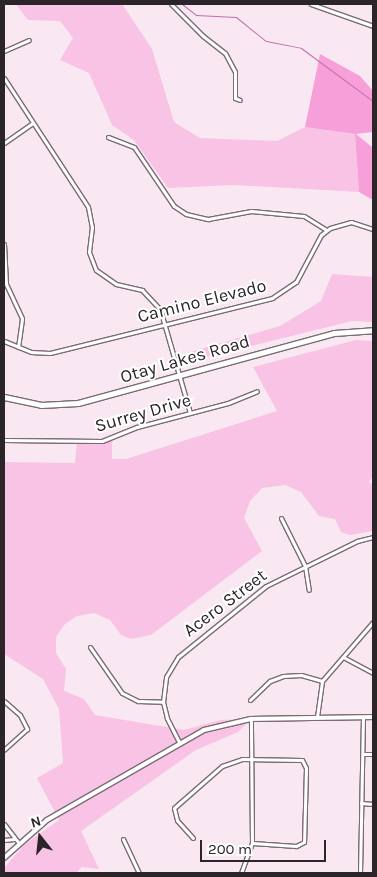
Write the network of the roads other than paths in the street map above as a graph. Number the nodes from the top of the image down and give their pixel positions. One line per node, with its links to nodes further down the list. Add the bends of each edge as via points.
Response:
1 (171, 4): 7 (street, via 225,53 235,72 235,98)
2 (311, 4): 3 (street)
3 (373, 26)
4 (29, 40): 5 (street)
5 (4, 51)
6 (4, 78): 8 (street)
7 (240, 100)
8 (33, 124): 10 (street); 14 (street, via 88,207 92,227 89,252 96,270 106,280 146,292 158,305)
9 (108, 137): 12 (street, via 134,148 174,206 186,214 208,219 251,211 304,216)
10 (4, 144)
11 (373, 229): 12 (street, via 346,222)
12 (326, 230): 14 (street, Camino Elevado, via 298,279 281,294)
13 (4, 244): 17 (street, via 6,284 22,319)
14 (164, 325): 17 (street, Camino Elevado, via 50,353); 18 (street)
15 (373, 330): 18 (main road, Otay Lakes Road, via 334,333)
16 (4, 341): 17 (street, Camino Elevado)
17 (18, 347)
18 (177, 376): 20 (main road, Otay Lakes Road, via 68,404 32,404); 21 (street)
19 (257, 391): 21 (street, Surrey Drive)
20 (4, 397)
21 (190, 413): 22 (street, Surrey Drive, via 137,427 102,441)
22 (4, 440)
23 (282, 518): 25 (street)
24 (373, 537): 25 (street, Acero Street)
25 (305, 566): 26 (street); 34 (street, Acero Street, via 266,586 178,657 166,677)
26 (309, 590)
27 (373, 622): 29 (street)
28 (90, 647): 34 (street, via 122,693 138,701)
29 (343, 657): 30 (street); 31 (street)
30 (373, 673)
31 (322, 681): 32 (street, via 300,675 283,676 270,681); 35 (street)
32 (250, 700)
33 (4, 701): 40 (street, via 20,715 27,729)
34 (163, 702): 39 (street, Acero Street, via 167,718)
35 (318, 717): 36 (street); 38 (street)
36 (363, 717): 37 (street); 41 (street)
37 (373, 717)
38 (251, 719): 39 (street, via 212,727); 43 (street)
39 (180, 742): 50 (street)
40 (4, 750)
41 (364, 754): 42 (street); 44 (street)
42 (373, 754)
43 (252, 758): 47 (street, via 225,764 174,808 178,820); 51 (street); 51 (street, via 302,760 306,774 304,842 296,846)
44 (360, 803): 45 (street); 55 (street)
45 (373, 804)
46 (4, 824): 50 (street, via 13,831)
47 (193, 838)
48 (123, 839): 53 (street)
49 (4, 840): 50 (street)
50 (16, 840): 52 (street)
51 (252, 843): 54 (street)
52 (4, 858)
53 (138, 873)
54 (241, 873)
55 (360, 873)

